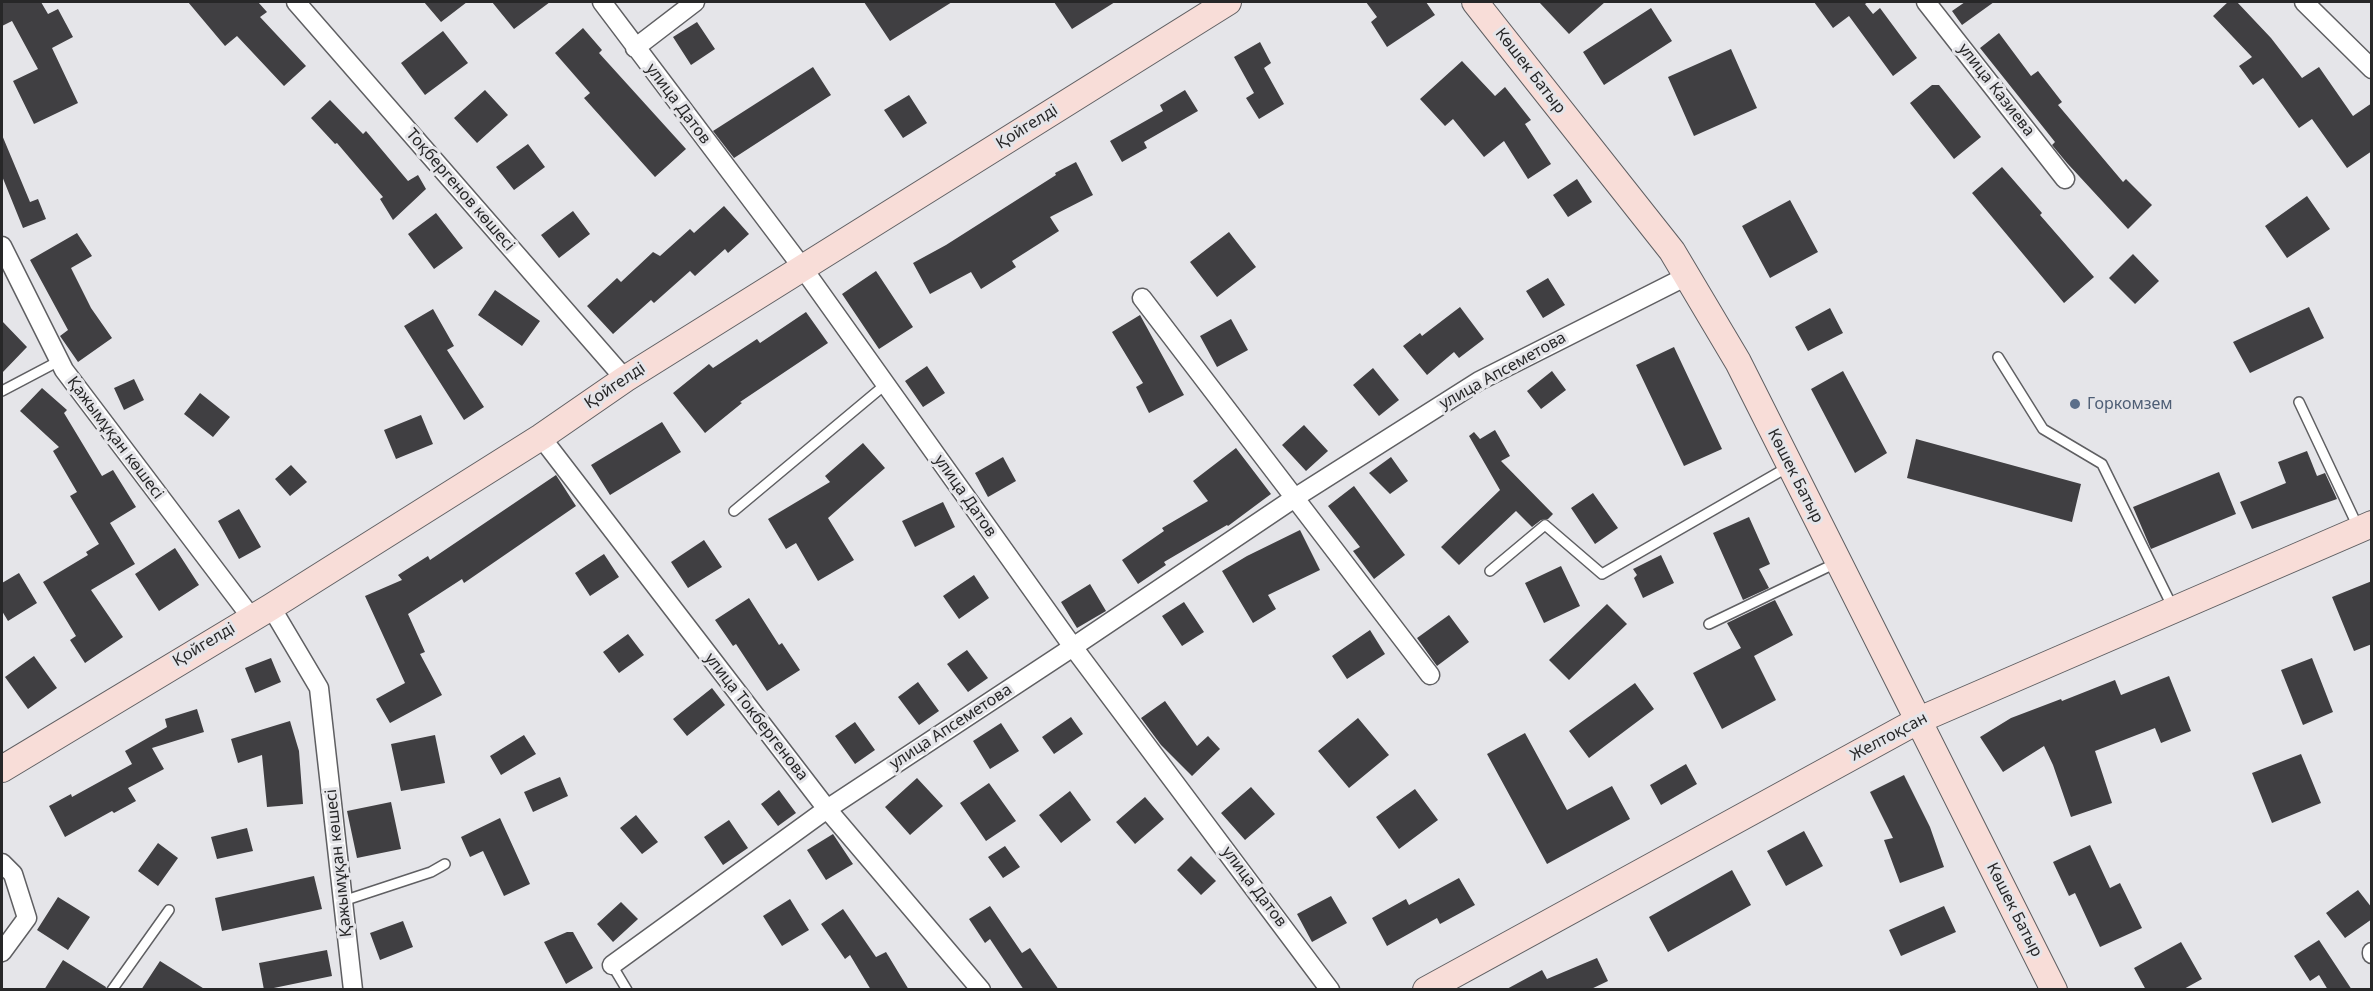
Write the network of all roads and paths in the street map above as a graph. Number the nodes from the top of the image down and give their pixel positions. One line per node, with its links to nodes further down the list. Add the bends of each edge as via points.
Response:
1 (296, 2): 17 (street, Тоқбергенов көшесі)
2 (602, 2): 8 (street, улица Датов)
3 (695, 2): 8 (street)
4 (1228, 2): 12 (street, Қойгелді)
5 (1475, 2): 13 (street, Көшек Батыр, via 1672,251)
6 (1926, 2): 10 (street, улица Казиева)
7 (2304, 2): 9 (street)
8 (635, 48): 12 (street, улица Датов)
9 (2372, 69)
10 (2065, 179)
11 (2, 246): 16 (street, Қажымұқан көшесі)
12 (802, 267): 17 (street, Қойгелді); 18 (street, улица Датов)
13 (1687, 276): 22 (street, Көшек Батыр, via 1738,362); 23 (street, улица Апсеметова, via 1479,381)
14 (1142, 298): 23 (street)
15 (1998, 357): 28 (lane, via 2043,429 2102,464)
16 (58, 361): 19 (lane); 29 (street, Қажымұқан көшесі)
17 (624, 379): 21 (street, Қойгелді)
18 (886, 384): 24 (lane); 31 (street, улица Датов)
19 (2, 391)
20 (2300, 402): 25 (lane)
21 (541, 437): 29 (street, Қойгелді); 35 (street, улица Токбергенова)
22 (1790, 466): 26 (street, Көшек Батыр); 27 (lane, via 1602,574 1545,525)
23 (1296, 497): 31 (street, улица Апсеметова); 32 (street)
24 (734, 511)
25 (2365, 527): 28 (street, Желтоқсан)
26 (1839, 562): 30 (lane); 33 (street, Көшек Батыр)
27 (1490, 571)
28 (2174, 610): 33 (street, Желтоқсан)
29 (261, 612): 34 (street, Қойгелді); 38 (street, Қажымұқан көшесі, via 319,688)
30 (1708, 624)
31 (1073, 647): 35 (street, улица Апсеметова); 46 (street, улица Датов)
32 (1430, 675)
33 (1919, 720): 47 (street, Желтоқсан); 48 (street, Көшек Батыр)
34 (2, 770)
35 (827, 809): 41 (street, улица Апсеметова); 45 (street, улица Токбергенова)
36 (2, 863): 40 (street, via 13,874 27,918)
37 (445, 864): 38 (lane)
38 (343, 901): 43 (street, Қажымұқан көшесі)
39 (170, 910): 42 (lane)
40 (2, 952)
41 (612, 965): 44 (lane)
42 (111, 990)
43 (353, 990)
44 (627, 990)
45 (981, 990)
46 (1330, 990)
47 (1426, 990)
48 (2054, 990)

